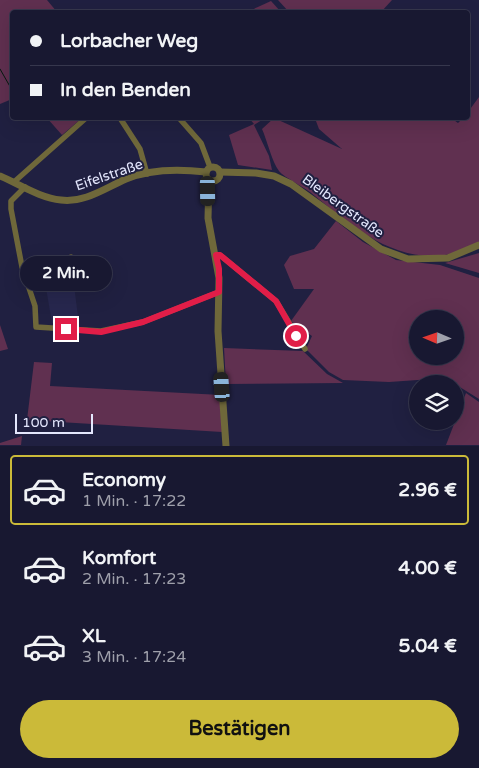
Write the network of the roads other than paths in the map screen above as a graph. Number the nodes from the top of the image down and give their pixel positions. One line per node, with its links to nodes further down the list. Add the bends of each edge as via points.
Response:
1 (84, 120): 9 (street)
2 (121, 120): 6 (street, via 140,149)
3 (181, 120): 4 (street, via 201,143)
4 (206, 170): 5 (street, via 216,168); 6 (street, Eifelstraße); 8 (street)
5 (220, 172): 8 (street, via 218,179); 11 (street, Bleibergstraße, via 274,176 292,184 381,249 408,258 448,258)
6 (147, 174): 10 (street, Eifelstraße, via 127,178 101,192 71,200 43,196)
7 (0, 176): 9 (street, Eifelstraße)
8 (209, 180): 12 (street, via 208,218)
9 (14, 182): 10 (street, Eifelstraße)
10 (25, 187): 15 (street, via 11,201 11,209 22,267 35,306 36,326 101,332 143,322)
11 (479, 245)
12 (216, 255): 15 (street); 16 (street, via 276,301)
13 (71, 256): 14 (street, via 54,273 52,285)
14 (56, 287)
15 (219, 292): 17 (street, via 218,331)
16 (305, 349)
17 (226, 446)

